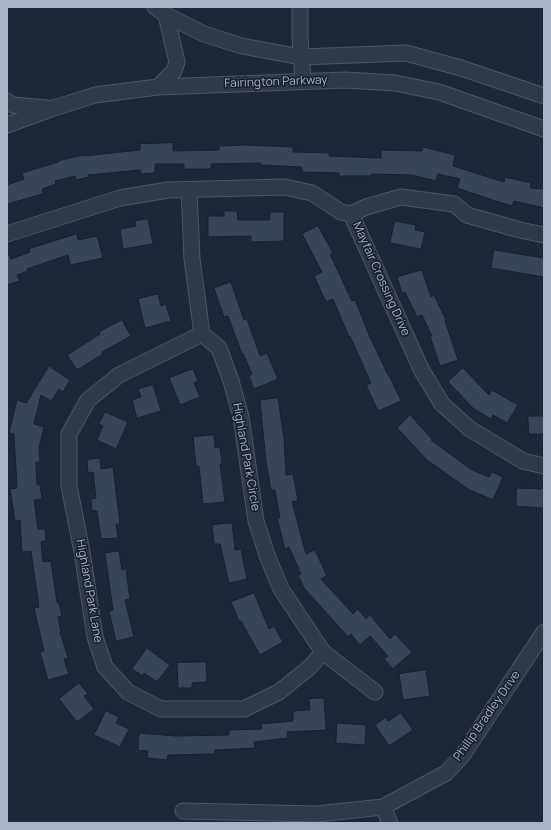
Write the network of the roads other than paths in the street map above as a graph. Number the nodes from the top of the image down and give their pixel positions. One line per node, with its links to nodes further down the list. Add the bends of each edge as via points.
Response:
1 (300, 7): 3 (street)
2 (161, 11): 3 (street, Fairington Parkway, via 204,34 242,46); 5 (street, via 177,62 174,71)
3 (301, 57): 4 (street); 6 (street, Fairington Parkway, via 406,53 461,68)
4 (303, 81): 5 (street, Fairington Parkway); 10 (street, Fairington Parkway, via 395,83 439,92)
5 (158, 87): 8 (street, Fairington Parkway, via 95,95)
6 (544, 96)
7 (7, 101): 8 (street, via 13,105)
8 (51, 109): 9 (street, Fairington Parkway)
9 (7, 124)
10 (544, 129)
11 (189, 190): 12 (street, Mayfair Crossing Drive, via 285,187 312,193 341,212); 13 (street, Mayfair Crossing Drive, via 168,190 120,198); 15 (street, via 192,259)
12 (352, 214): 14 (street, via 400,197 454,204 467,215); 16 (street, Mayfair Crossing Drive, via 422,370 442,404 470,429 523,462)
13 (7, 234)
14 (544, 235)
15 (202, 334): 18 (street, Highland Park Circle, via 219,348 231,381 241,417 256,521 268,558 281,589); 18 (street, Highland Park Lane, via 119,375 88,400 69,434 69,486 95,637 105,666 128,692 161,709 244,709 279,692 310,667)
16 (544, 466)
17 (544, 632): 20 (street, Phillip Bradley Drive, via 462,756 446,773)
18 (323, 652): 19 (street, Highland Park Circle)
19 (375, 692)
20 (383, 807): 21 (street, Phillip Bradley Drive, via 317,814); 22 (street)
21 (184, 811)
22 (390, 823)

